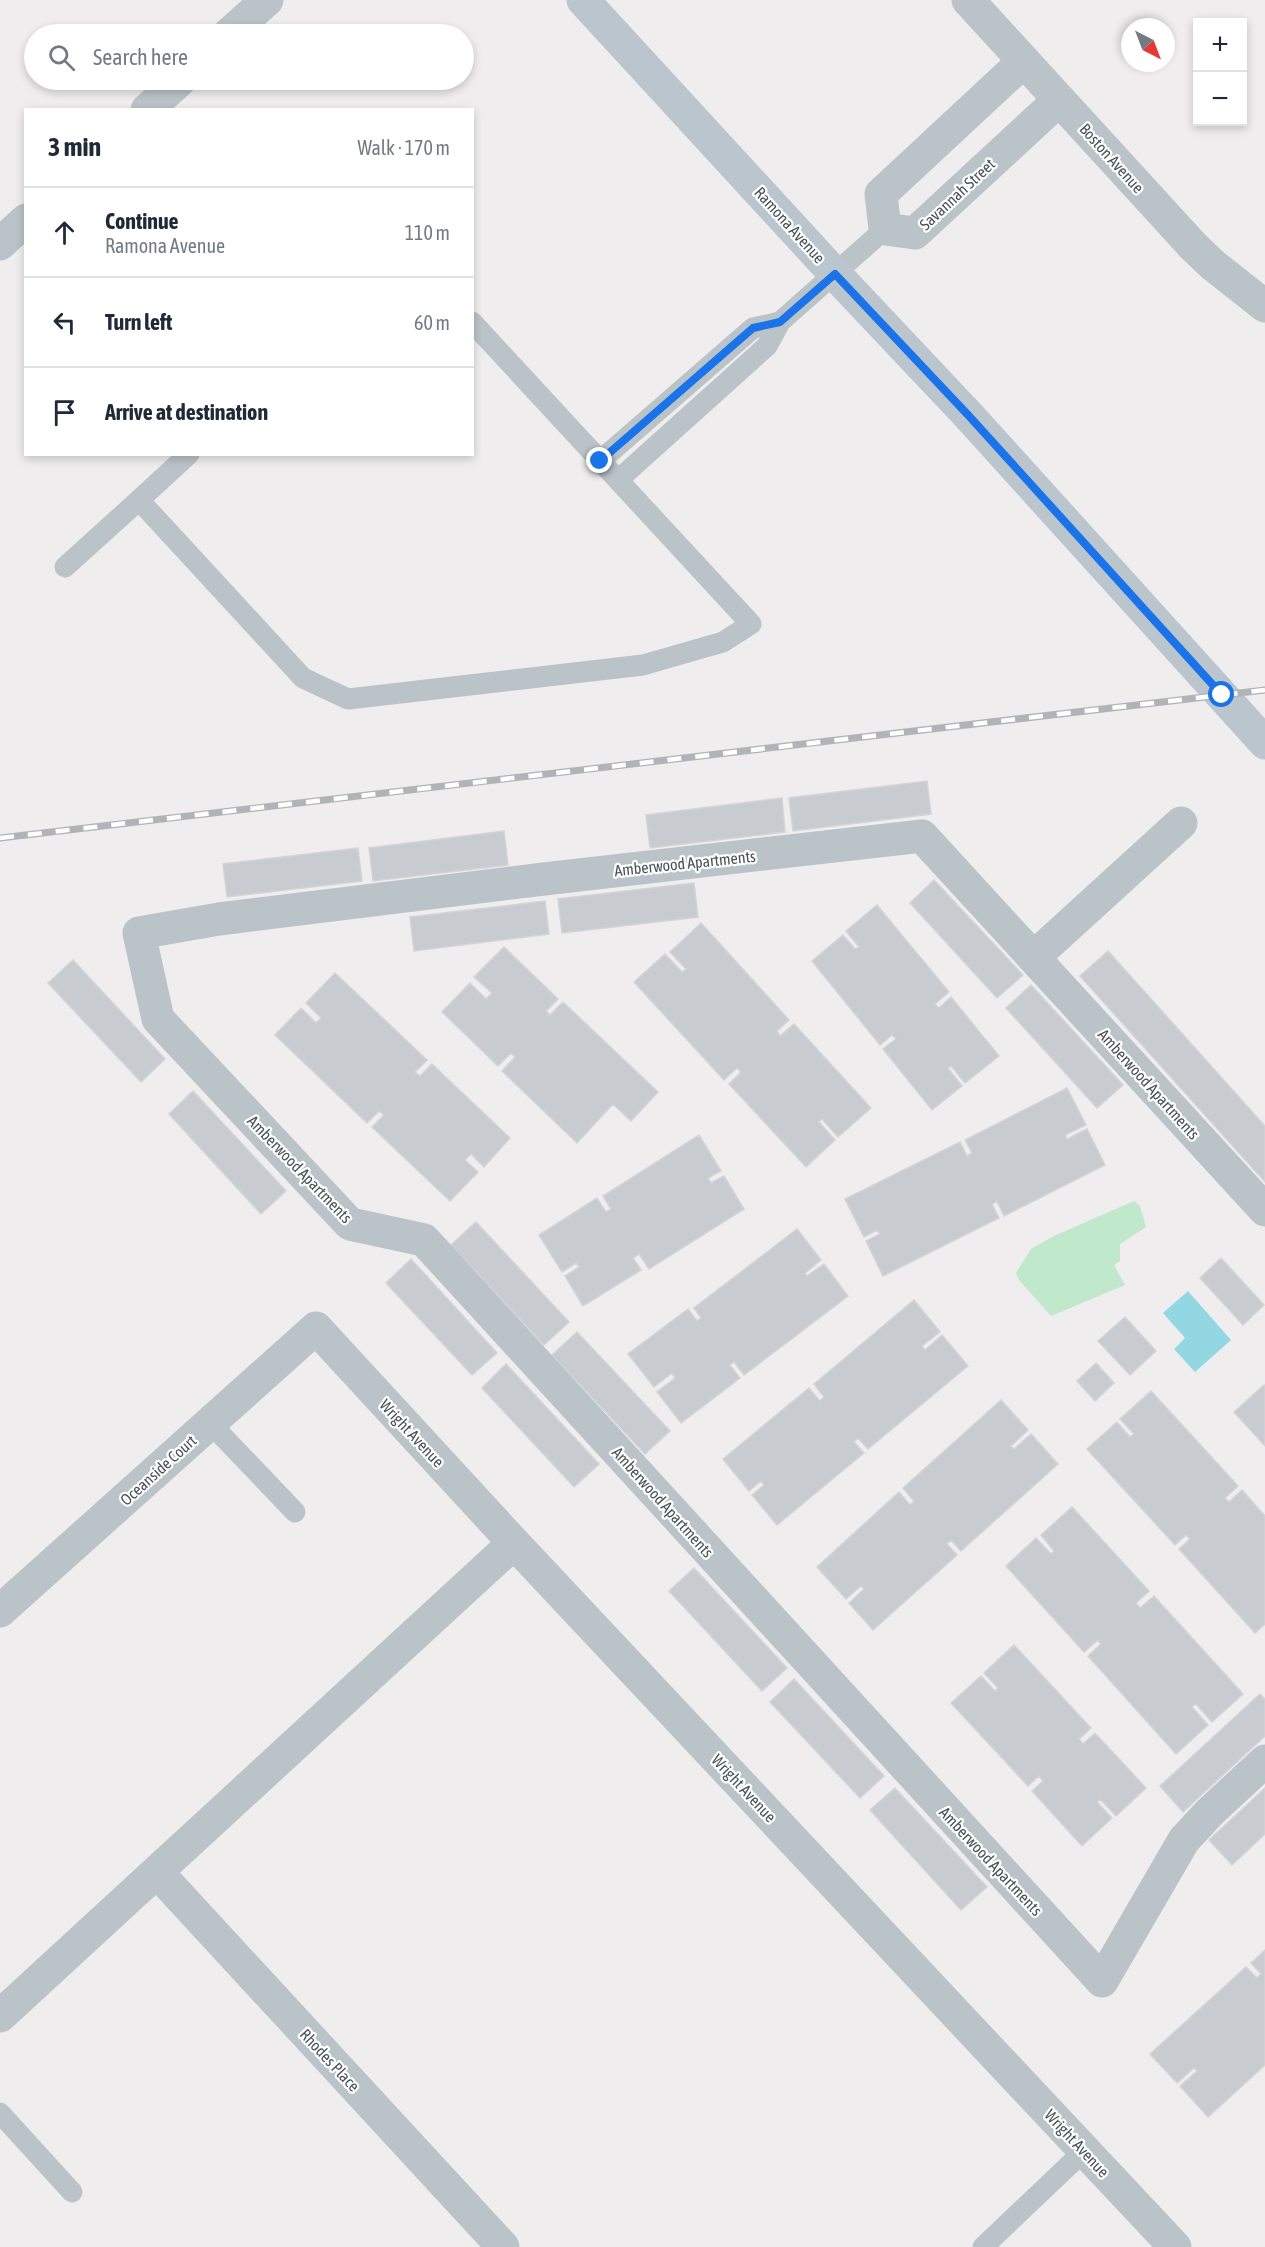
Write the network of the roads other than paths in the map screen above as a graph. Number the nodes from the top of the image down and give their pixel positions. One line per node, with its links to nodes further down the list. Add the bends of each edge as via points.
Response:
1 (267, 0): 4 (street)
2 (583, 0): 12 (main road, Ramona Avenue)
3 (968, 0): 5 (street, Boston Avenue)
4 (240, 24)
5 (1024, 61): 7 (street, Boston Avenue); 10 (street, via 880,194)
6 (169, 90): 8 (street)
7 (1059, 100): 10 (street, Savannah Street, via 915,233); 13 (street, Boston Avenue, via 1193,246)
8 (149, 108)
9 (24, 222): 11 (street)
10 (885, 229): 12 (lane)
11 (0, 244)
12 (835, 274): 14 (lane); 21 (main road, Ramona Avenue)
13 (1265, 306)
14 (780, 322): 17 (lane, via 753,328); 18 (lane, via 767,346)
15 (474, 324): 17 (lane)
16 (187, 456): 19 (lane)
17 (600, 461): 18 (lane)
18 (618, 480): 19 (lane, via 751,624 723,642 643,665 348,699 303,678)
19 (139, 500): 20 (lane)
20 (65, 567)
21 (1265, 743)
22 (1181, 824): 23 (street)
23 (1034, 957): 24 (street, Amberwood Apartments); 30 (street, Amberwood Apartments, via 922,836 219,919 139,933 158,1019 350,1224 424,1239 1094,1989 1184,1840)
24 (1265, 1210)
25 (316, 1328): 26 (street, Oceanside Court); 28 (street, Wright Avenue)
26 (210, 1423): 27 (lane); 29 (street, Oceanside Court)
27 (295, 1512)
28 (514, 1543): 31 (street); 34 (street, Wright Avenue)
29 (0, 1611)
30 (1265, 1761)
31 (157, 1872): 32 (street); 36 (street, Rhodes Place)
32 (0, 2016)
33 (0, 2113): 35 (lane)
34 (1084, 2151): 37 (lane); 38 (street, Wright Avenue)
35 (72, 2192)
36 (503, 2247)
37 (983, 2247)
38 (1174, 2247)

